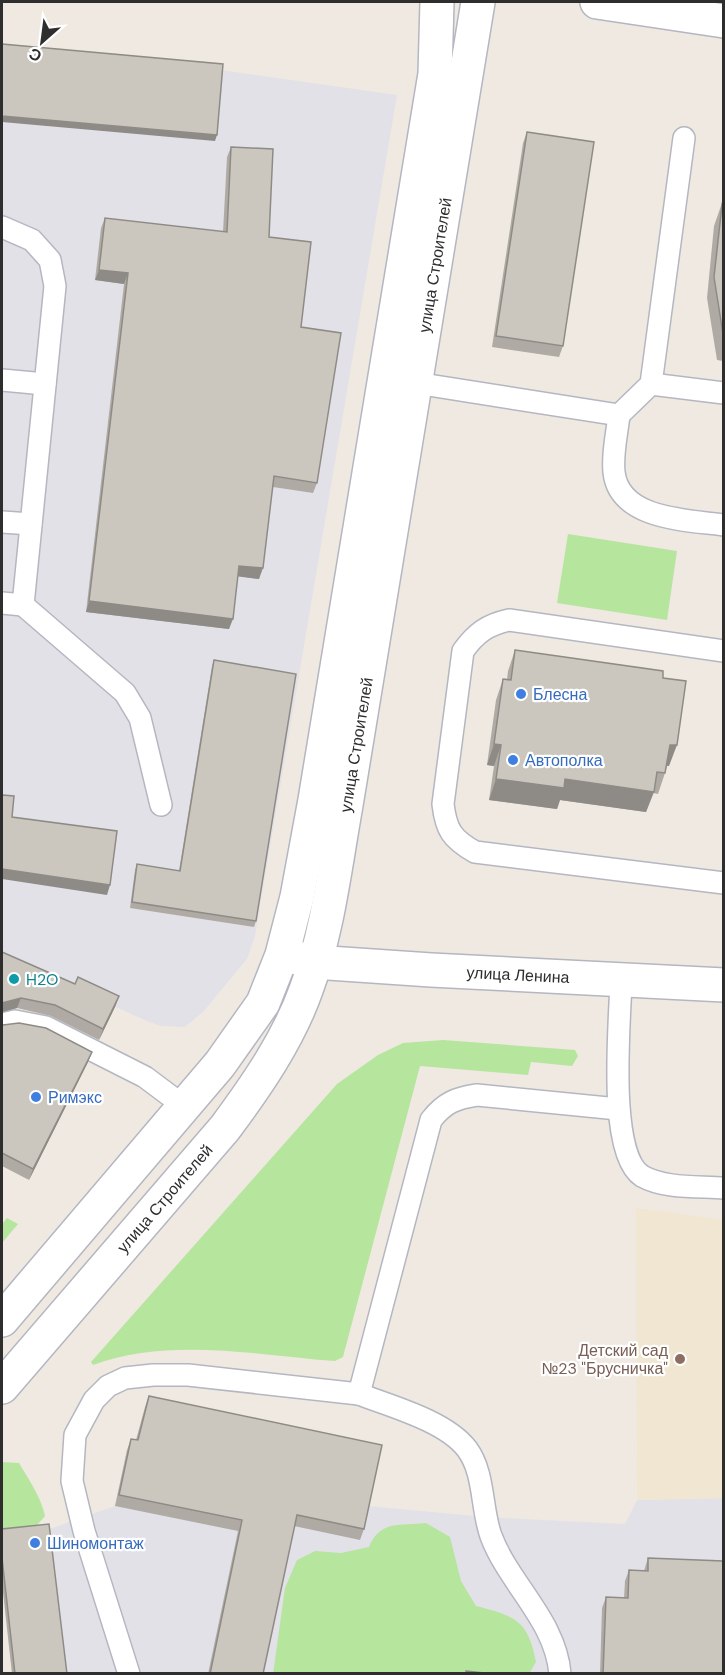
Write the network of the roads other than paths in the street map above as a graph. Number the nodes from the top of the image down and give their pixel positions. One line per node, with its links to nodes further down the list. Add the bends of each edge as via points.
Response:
1 (437, 2): 7 (main road, улица Строителей, via 435,74)
2 (478, 2): 10 (main road, улица Строителей)
3 (597, 2): 4 (main road)
4 (723, 21)
5 (684, 138): 11 (lane)
6 (2, 227): 9 (lane, via 32,240 50,260 55,286)
7 (385, 378): 10 (lane); 22 (main road, улица Строителей, via 315,800)
8 (2, 380): 9 (lane)
9 (45, 384): 15 (lane)
10 (416, 384): 13 (lane); 23 (main road, улица Строителей, via 346,805)
11 (651, 384): 12 (lane); 13 (lane)
12 (723, 393)
13 (619, 416): 16 (lane, via 614,472 624,496 657,515)
14 (2, 522): 15 (lane)
15 (31, 524): 18 (lane)
16 (723, 525)
17 (2, 603): 18 (lane)
18 (23, 605): 20 (lane, via 125,693 140,718)
19 (723, 651): 21 (lane, via 509,620 490,624 474,635 463,651 443,804 445,825 459,843 476,852)
20 (160, 806)
21 (723, 883)
22 (282, 955): 23 (main road, улица Ленина); 27 (main road, улица Строителей, via 263,1003 244,1033)
23 (314, 962): 24 (main road, улица Ленина); 31 (main road, улица Строителей, via 297,1013 257,1085 225,1128)
24 (621, 981): 25 (main road, улица Ленина); 28 (lane)
25 (723, 985)
26 (2, 1024): 27 (lane, via 15,1021 46,1027 146,1077)
27 (185, 1107): 30 (main road, улица Строителей)
28 (618, 1109): 29 (lane, via 625,1153 632,1167 642,1175 670,1184); 32 (lane, via 477,1095 456,1098 442,1106 431,1120)
29 (723, 1188)
30 (2, 1320)
31 (2, 1387)
32 (359, 1394): 33 (lane, via 188,1375 153,1375 125,1378 108,1386 94,1400 75,1435 72,1481); 34 (lane, via 421,1418 467,1448 475,1462 492,1539 555,1646)
33 (129, 1674)
34 (560, 1674)

